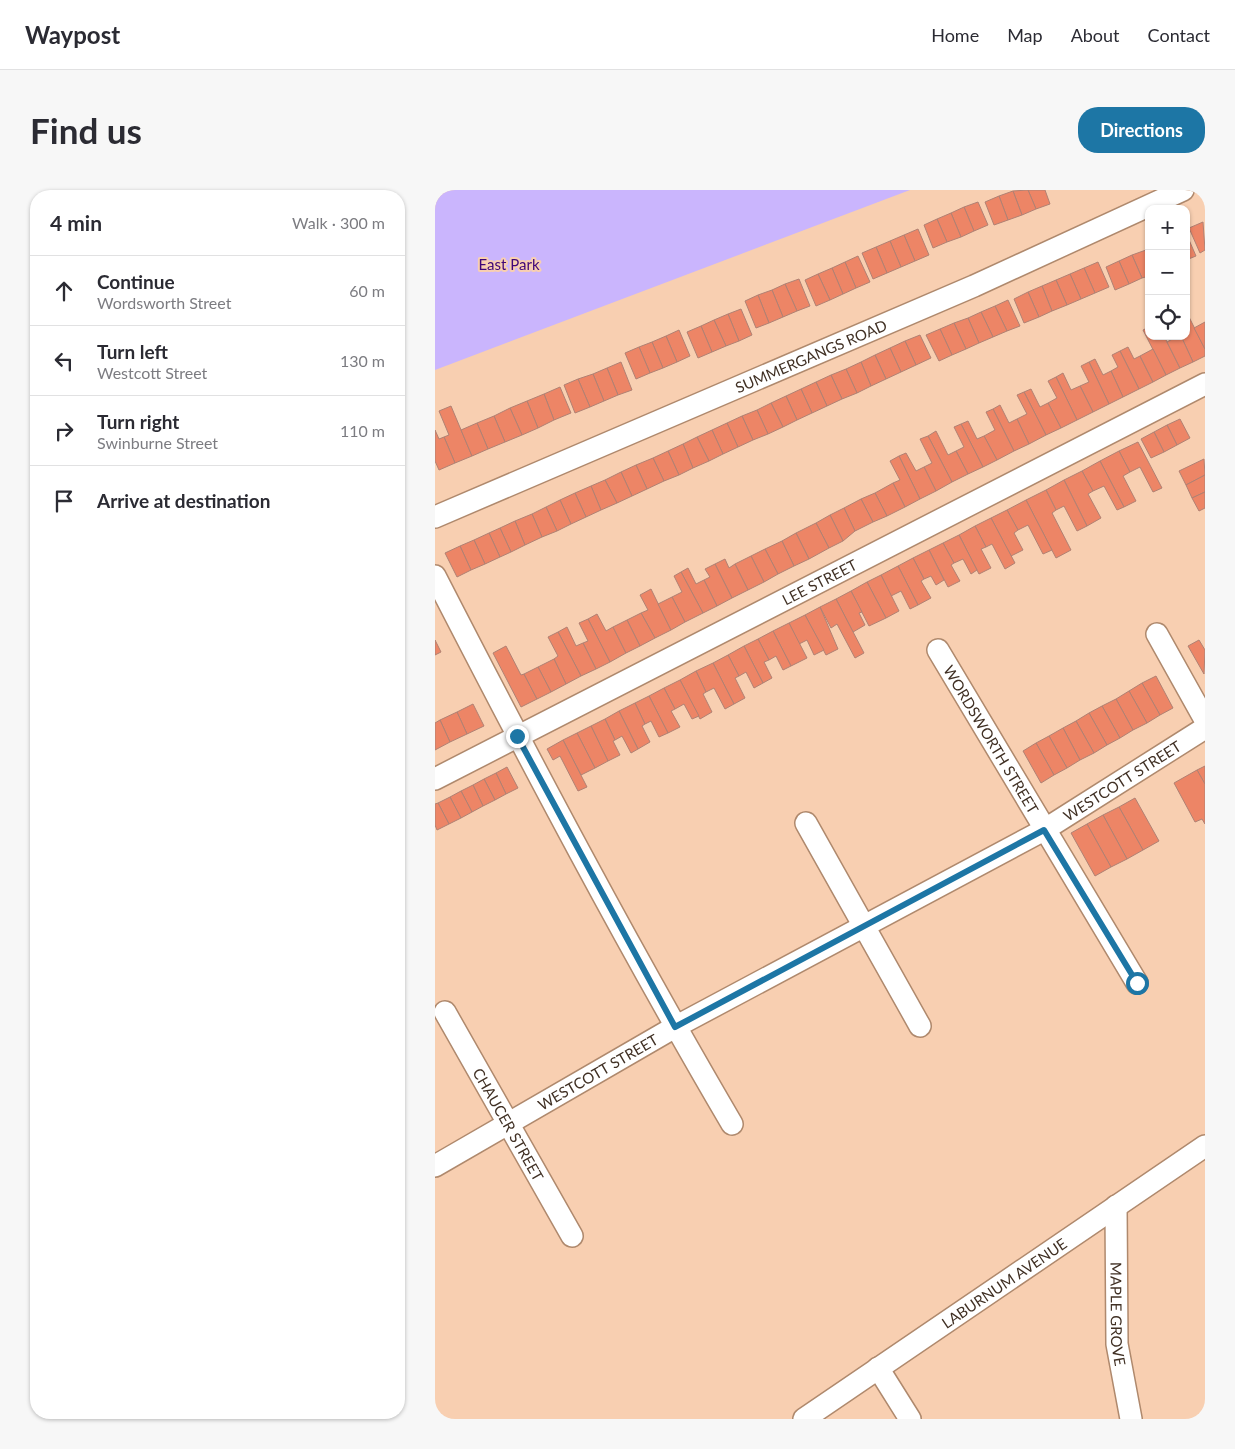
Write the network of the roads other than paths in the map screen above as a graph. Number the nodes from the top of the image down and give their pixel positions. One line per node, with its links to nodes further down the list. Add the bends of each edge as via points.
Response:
1 (1183, 190): 3 (street, SUMMERGANGS ROAD, via 974,286)
2 (1205, 384): 9 (street, LEE STREET)
3 (435, 517)
4 (435, 576): 9 (street)
5 (1157, 634): 7 (street)
6 (938, 650): 12 (street, WORDSWORTH STREET)
7 (1205, 720)
8 (1205, 728): 12 (street, WESTCOTT STREET)
9 (517, 736): 10 (street, LEE STREET); 17 (street)
10 (435, 779)
11 (806, 823): 13 (street)
12 (1044, 830): 13 (street, WESTCOTT STREET); 14 (street, WORDSWORTH STREET)
13 (862, 926): 16 (street); 17 (street, WESTCOTT STREET)
14 (1137, 983)
15 (445, 1012): 19 (street, CHAUCER STREET)
16 (921, 1026)
17 (675, 1027): 18 (street); 19 (street, WESTCOTT STREET)
18 (732, 1124)
19 (507, 1126): 21 (street, WESTCOTT STREET); 23 (street, CHAUCER STREET)
20 (1205, 1146): 22 (street, LABURNUM AVENUE)
21 (435, 1166)
22 (1116, 1206): 24 (street, LABURNUM AVENUE); 27 (street, MAPLE GROVE, via 1117,1344)
23 (572, 1236)
24 (878, 1368): 25 (street, LABURNUM AVENUE); 26 (street)
25 (804, 1419)
26 (910, 1419)
27 (1131, 1419)

